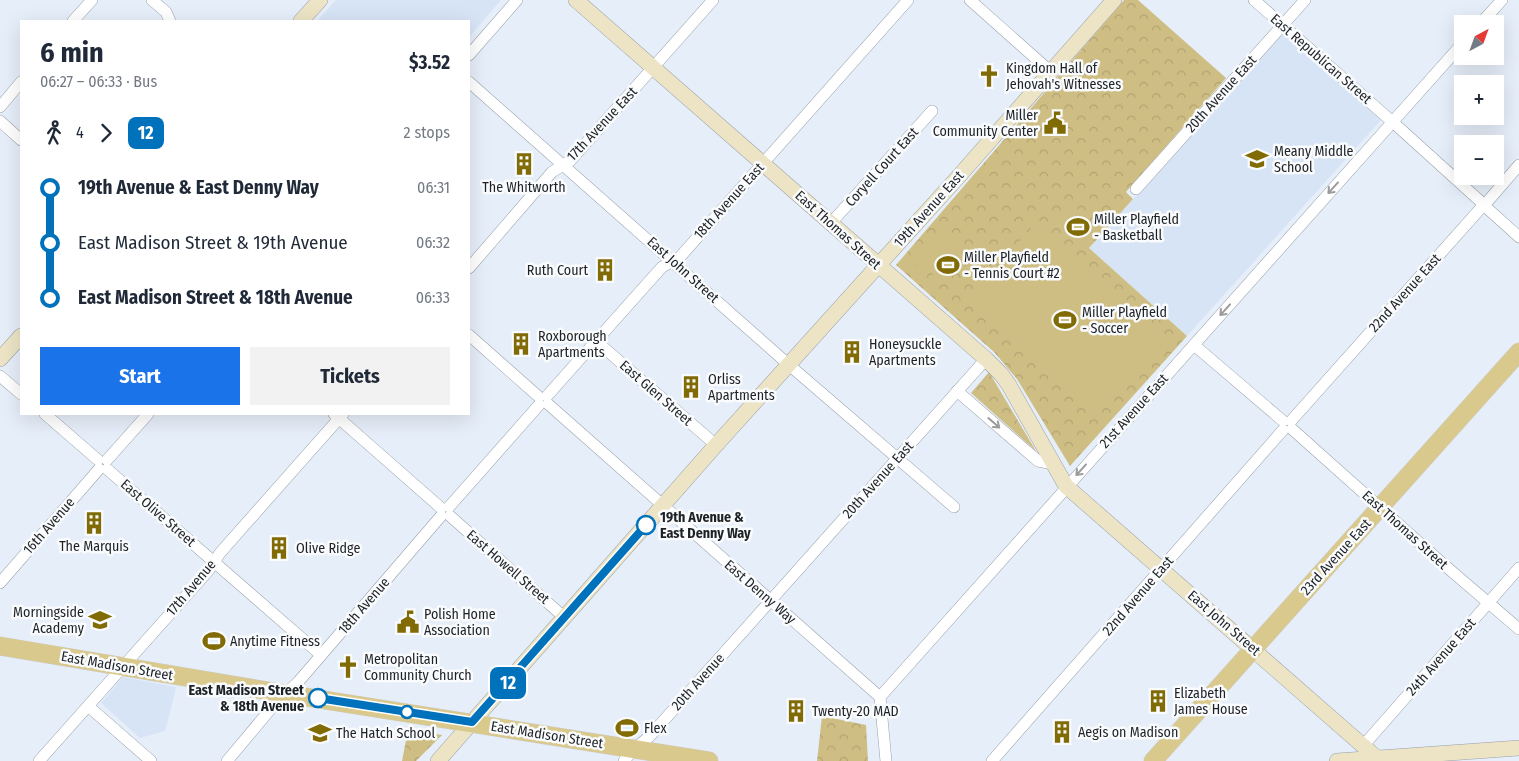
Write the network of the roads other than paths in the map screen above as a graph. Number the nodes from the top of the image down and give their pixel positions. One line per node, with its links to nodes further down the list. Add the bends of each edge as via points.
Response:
1 (92, 0): 14 (street)
2 (152, 0): 15 (street, via 166,12)
3 (320, 0): 16 (street)
4 (518, 0): 19 (street)
5 (576, 0): 20 (street, East Thomas Street)
6 (713, 0): 20 (street, 17th Avenue East)
7 (908, 0): 30 (street, 18th Avenue East)
8 (970, 0): 21 (street)
9 (1114, 0): 21 (street, 19th Avenue East)
10 (1254, 0): 17 (street, East Republican Street)
11 (1306, 0): 17 (street, 20th Avenue East)
12 (1502, 0): 13 (street)
13 (1488, 15)
14 (74, 20)
15 (170, 20)
16 (302, 20)
17 (1283, 26): 28 (street, East Republican Street); 33 (street, 20th Avenue East)
18 (1454, 53): 28 (street, 21st Avenue East)
19 (470, 54)
20 (654, 67): 30 (street, East Thomas Street); 31 (street, 17th Avenue East)
21 (1051, 72): 38 (street, 19th Avenue East)
22 (20, 83): 24 (street)
23 (470, 83): 31 (street, East John Street)
24 (0, 107)
25 (932, 111): 35 (street, Coryell Court East)
26 (0, 113): 27 (street)
27 (0, 120): 29 (street)
28 (1392, 122): 34 (street, East Republican Street); 43 (street, 21st Avenue East, one-way to 43)
29 (20, 139)
30 (763, 163): 35 (street, East Thomas Street); 37 (street, 18th Avenue East, via 680,257)
31 (563, 165): 37 (street, East John Street); 39 (street, 17th Avenue East, via 552,172)
32 (1519, 165): 34 (street, 22nd Avenue East)
33 (1136, 189)
34 (1484, 205): 36 (street, East Republican Street); 55 (street, 22nd Avenue East)
35 (831, 223): 38 (street, East Thomas Street)
36 (1519, 237)
37 (672, 261): 42 (street, 18th Avenue East, via 662,267); 47 (street, East John Street)
38 (878, 266): 46 (street, East Thomas Street); 47 (street, 19th Avenue East)
39 (470, 267)
40 (470, 335): 51 (street, East Denny Way)
41 (20, 337): 45 (street)
42 (596, 341): 51 (street, 18th Avenue East); 56 (street, East Glen Street)
43 (1194, 345): 55 (street, East Thomas Street); 60 (street, 21st Avenue East, one-way to 60)
44 (1519, 352): 63 (main road, 23rd Avenue East)
45 (0, 359)
46 (986, 359): 49 (street, 20th Avenue East); 58 (street, East Thomas Street, via 1010,386)
47 (788, 364): 56 (street, 19th Avenue East); 57 (street, East John Street)
48 (0, 376): 50 (street)
49 (957, 392): 57 (street, 20th Avenue East); 58 (street, one-way to 58, via 1038,461)
50 (20, 393)
51 (543, 401): 61 (street, East Denny Way); 64 (street, 18th Avenue)
52 (45, 415): 59 (street, East Olive Street)
53 (147, 415): 59 (street, 16th Avenue)
54 (339, 415): 64 (street, East Howell Street); 65 (street, 17th Avenue)
55 (1287, 425): 63 (street, East Thomas Street); 67 (street, 22nd Avenue East)
56 (716, 444): 61 (street, 19th Avenue East)
57 (898, 458): 62 (street, East John Street); 69 (street, 20th Avenue East)
58 (1054, 464): 60 (street, East Thomas Street)
59 (103, 465): 65 (street, East Olive Street); 68 (street, 16th Avenue)
60 (1066, 486): 67 (street, East John Street); 78 (street, 21st Avenue East)
61 (662, 506): 69 (street, East Denny Way); 71 (street, 19th Avenue East)
62 (954, 507)
63 (1380, 508): 70 (street, East Thomas Street); 74 (main road, 23rd Avenue East)
64 (445, 512): 71 (street, East Howell Street); 75 (street, 18th Avenue)
65 (214, 562): 75 (street, East Olive Street); 76 (street, 17th Avenue)
66 (1519, 568): 70 (street, 24th Avenue East)
67 (1162, 569): 74 (street, East John Street); 91 (street, 22nd Avenue East)
68 (0, 583)
69 (771, 600): 78 (street, East Denny Way); 83 (street, 20th Avenue)
70 (1488, 603): 72 (street, East Thomas Street); 81 (street, 24th Avenue East)
71 (565, 618): 80 (street, 19th Avenue East)
72 (1519, 630)
73 (0, 646): 76 (main road, East Madison Street)
74 (1253, 649): 81 (street, East John Street); 92 (main road, 23rd Avenue East)
75 (321, 655): 77 (street, 18th Avenue)
76 (121, 667): 77 (main road, East Madison Street); 79 (street, 17th Avenue)
77 (286, 694): 80 (main road, East Madison Street); 87 (street, 18th Avenue)
78 (880, 697): 90 (street)
79 (88, 706): 85 (street, 17th Avenue); 86 (street)
80 (472, 722): 83 (main road, East Madison Street); 88 (street, 19th Avenue East)
81 (1364, 746): 84 (street, East John Street)
82 (1519, 748): 84 (street)
83 (629, 757): 89 (main road, East Madison Street)
84 (1379, 760): 93 (street)
85 (38, 761)
86 (151, 761)
87 (227, 761)
88 (438, 761)
89 (709, 761)
90 (886, 761)
91 (992, 761)
92 (1153, 761)
93 (1339, 761)

